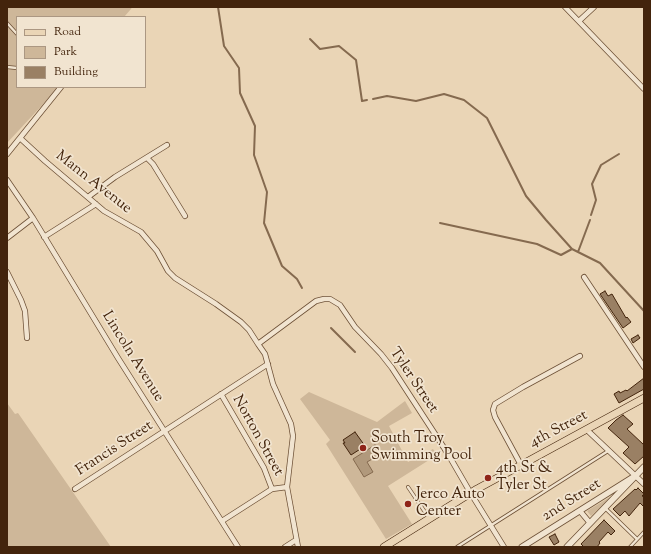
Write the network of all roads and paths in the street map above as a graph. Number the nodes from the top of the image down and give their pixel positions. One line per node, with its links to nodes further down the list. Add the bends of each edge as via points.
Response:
1 (565, 7): 3 (street)
2 (594, 7): 3 (street)
3 (579, 22): 6 (street)
4 (7, 23): 5 (lane)
5 (16, 33)
6 (643, 87)
7 (60, 88): 8 (street)
8 (20, 138): 10 (street); 13 (street, Mann Avenue)
9 (167, 145): 11 (street)
10 (7, 154)
11 (147, 158): 13 (street); 15 (street)
12 (7, 180): 16 (street, Lincoln Avenue)
13 (88, 197): 14 (street, Mann Avenue)
14 (96, 204): 17 (street); 22 (street, Mann Avenue, via 141,232 175,278 241,322)
15 (185, 216)
16 (33, 218): 17 (street, Lincoln Avenue); 18 (street)
17 (44, 237): 29 (street, Lincoln Avenue)
18 (7, 238)
19 (7, 272): 21 (street, via 23,305)
20 (584, 276): 25 (street)
21 (27, 338)
22 (258, 344): 24 (street, Mann Avenue); 39 (street, Tyler Street, via 316,301 324,299 340,305 355,327 385,358)
23 (580, 356): 31 (street, via 495,404 495,418)
24 (268, 364): 26 (street, Francis Street); 35 (street, Mann Avenue, via 273,384 291,424 293,436)
25 (644, 367)
26 (221, 394): 29 (street, Francis Street); 38 (street, Norton Street, via 264,468)
27 (644, 398): 28 (main road, 4th Street)
28 (587, 430): 30 (street); 31 (main road, 4th Street)
29 (164, 431): 37 (street, Francis Street); 43 (street, Lincoln Avenue)
30 (609, 451): 33 (street); 45 (lane)
31 (521, 465): 39 (main road, 4th Street)
32 (644, 467): 33 (street)
33 (635, 476): 34 (street); 40 (street); 41 (street, 2nd Street)
34 (644, 484)
35 (287, 487): 38 (street); 48 (street, Mann Avenue)
36 (408, 487): 42 (lane)
37 (75, 489)
38 (272, 489): 43 (street)
39 (470, 492): 42 (main road, 4th Street); 45 (street, Tyler Street)
40 (605, 508): 44 (street); 47 (lane)
41 (580, 511): 44 (street); 55 (street, 2nd Street)
42 (429, 518): 52 (main road, 4th Street)
43 (222, 521): 49 (street, Lincoln Avenue)
44 (590, 523): 56 (street)
45 (491, 526): 53 (lane); 54 (street, Tyler Street)
46 (644, 532): 47 (lane)
47 (637, 539): 57 (lane)
48 (296, 540): 50 (street); 51 (street, Mann Avenue)
49 (238, 547)
50 (285, 547)
51 (298, 547)
52 (384, 547)
53 (457, 547)
54 (504, 547)
55 (522, 547)
56 (567, 547)
57 (630, 547)

